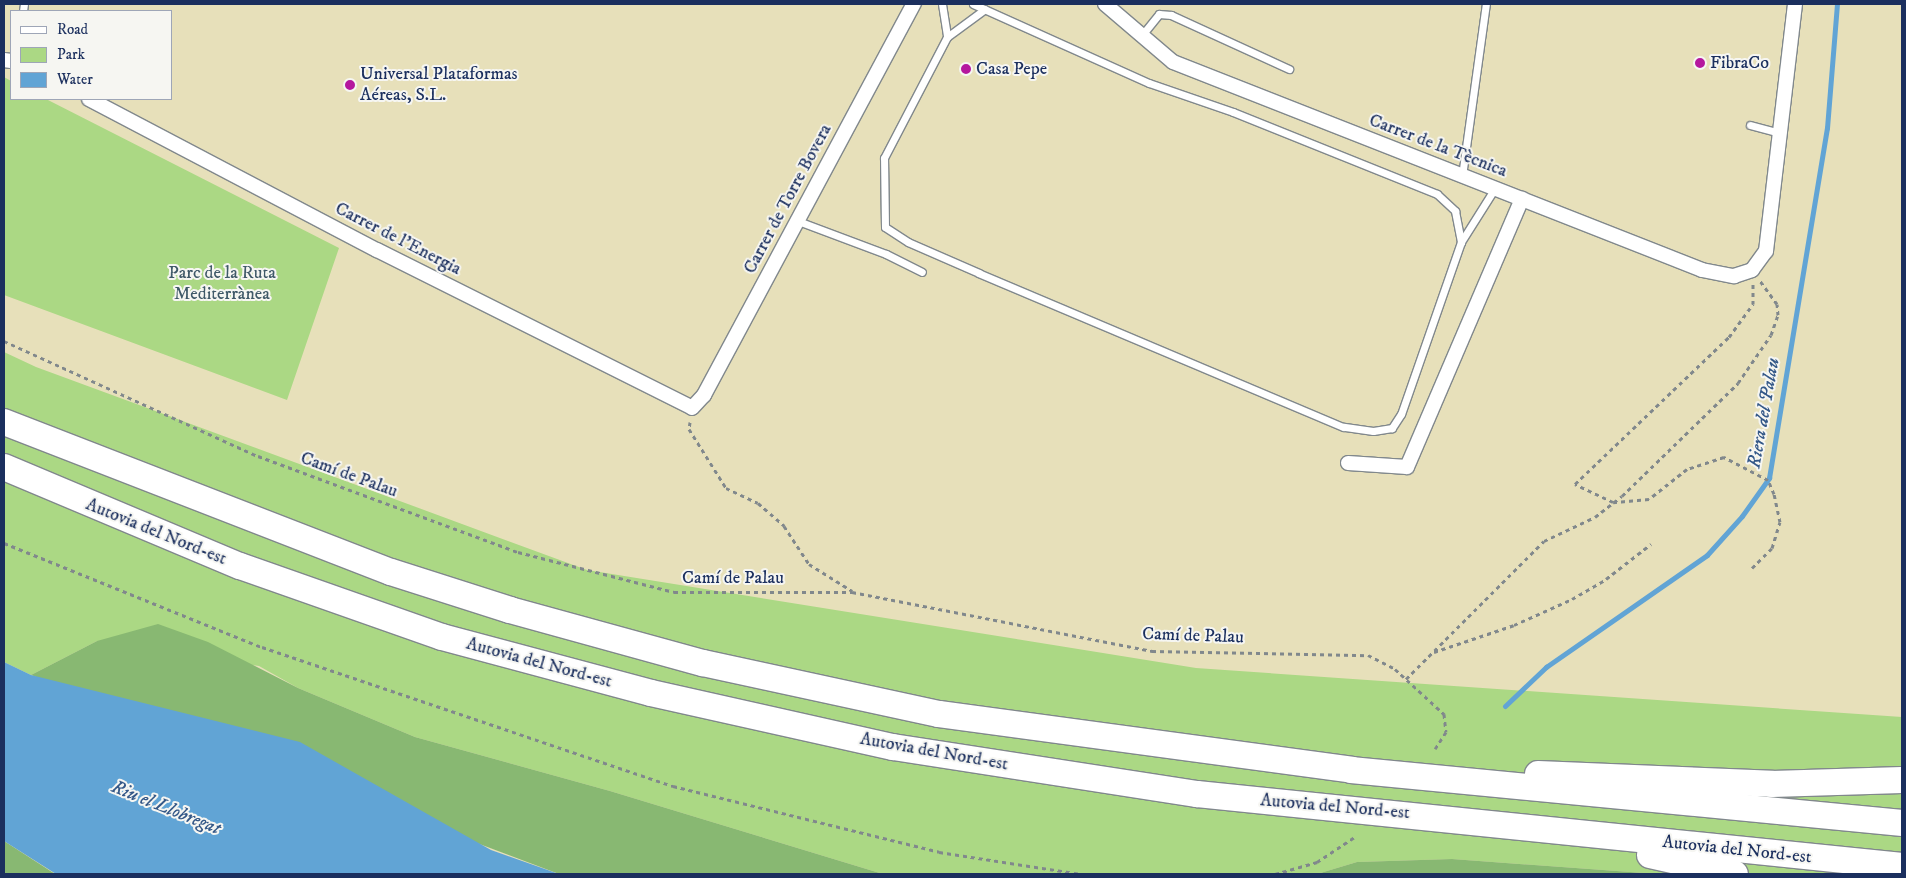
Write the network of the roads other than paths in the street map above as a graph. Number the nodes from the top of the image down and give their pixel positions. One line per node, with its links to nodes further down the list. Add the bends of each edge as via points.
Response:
1 (914, 4): 17 (street, Carrer de Torre Bovera)
2 (942, 4): 9 (lane)
3 (973, 4): 7 (lane)
4 (1105, 4): 8 (street, Carrer de la Tècnica)
5 (1486, 4): 14 (lane)
6 (1795, 4): 13 (street)
7 (986, 9): 9 (lane); 18 (lane, via 1149,83 1234,112 1437,194 1455,211)
8 (1142, 35): 10 (lane, via 1159,14 1171,15); 14 (street, Carrer de la Tècnica, via 1173,62)
9 (947, 37): 18 (lane, via 884,158 885,227 908,242 970,270 1343,428 1373,432 1392,428 1401,414)
10 (1289, 69)
11 (91, 100): 20 (street, Carrer de l'Energia, via 378,250)
12 (1750, 125): 13 (lane)
13 (1780, 133): 16 (street, Carrer de la Tècnica, via 1766,250 1752,270 1734,276 1702,270)
14 (1462, 176): 15 (street, Carrer de la Tècnica)
15 (1495, 188): 16 (street, Carrer de la Tècnica); 18 (lane)
16 (1522, 199): 22 (street, via 1406,467)
17 (798, 220): 19 (lane, via 886,254); 20 (street, Carrer de Torre Bovera, via 704,395)
18 (1461, 242)
19 (922, 272)
20 (692, 408)
21 (4, 422): 24 (highway, Autovia del Nord-est, via 391,572 510,610 703,663 939,714)
22 (1348, 463)
23 (4, 467): 27 (highway, Autovia del Nord-est, via 240,566 442,638 651,693 893,747 1196,794 1455,818)
24 (1350, 770): 25 (highway, via 1547,774 1772,784); 26 (highway, Autovia del Nord-est)
25 (1902, 780)
26 (1902, 823)
27 (1537, 830): 28 (highway, Autovia del Nord-est); 29 (highway)
28 (1902, 866)
29 (1735, 874)

